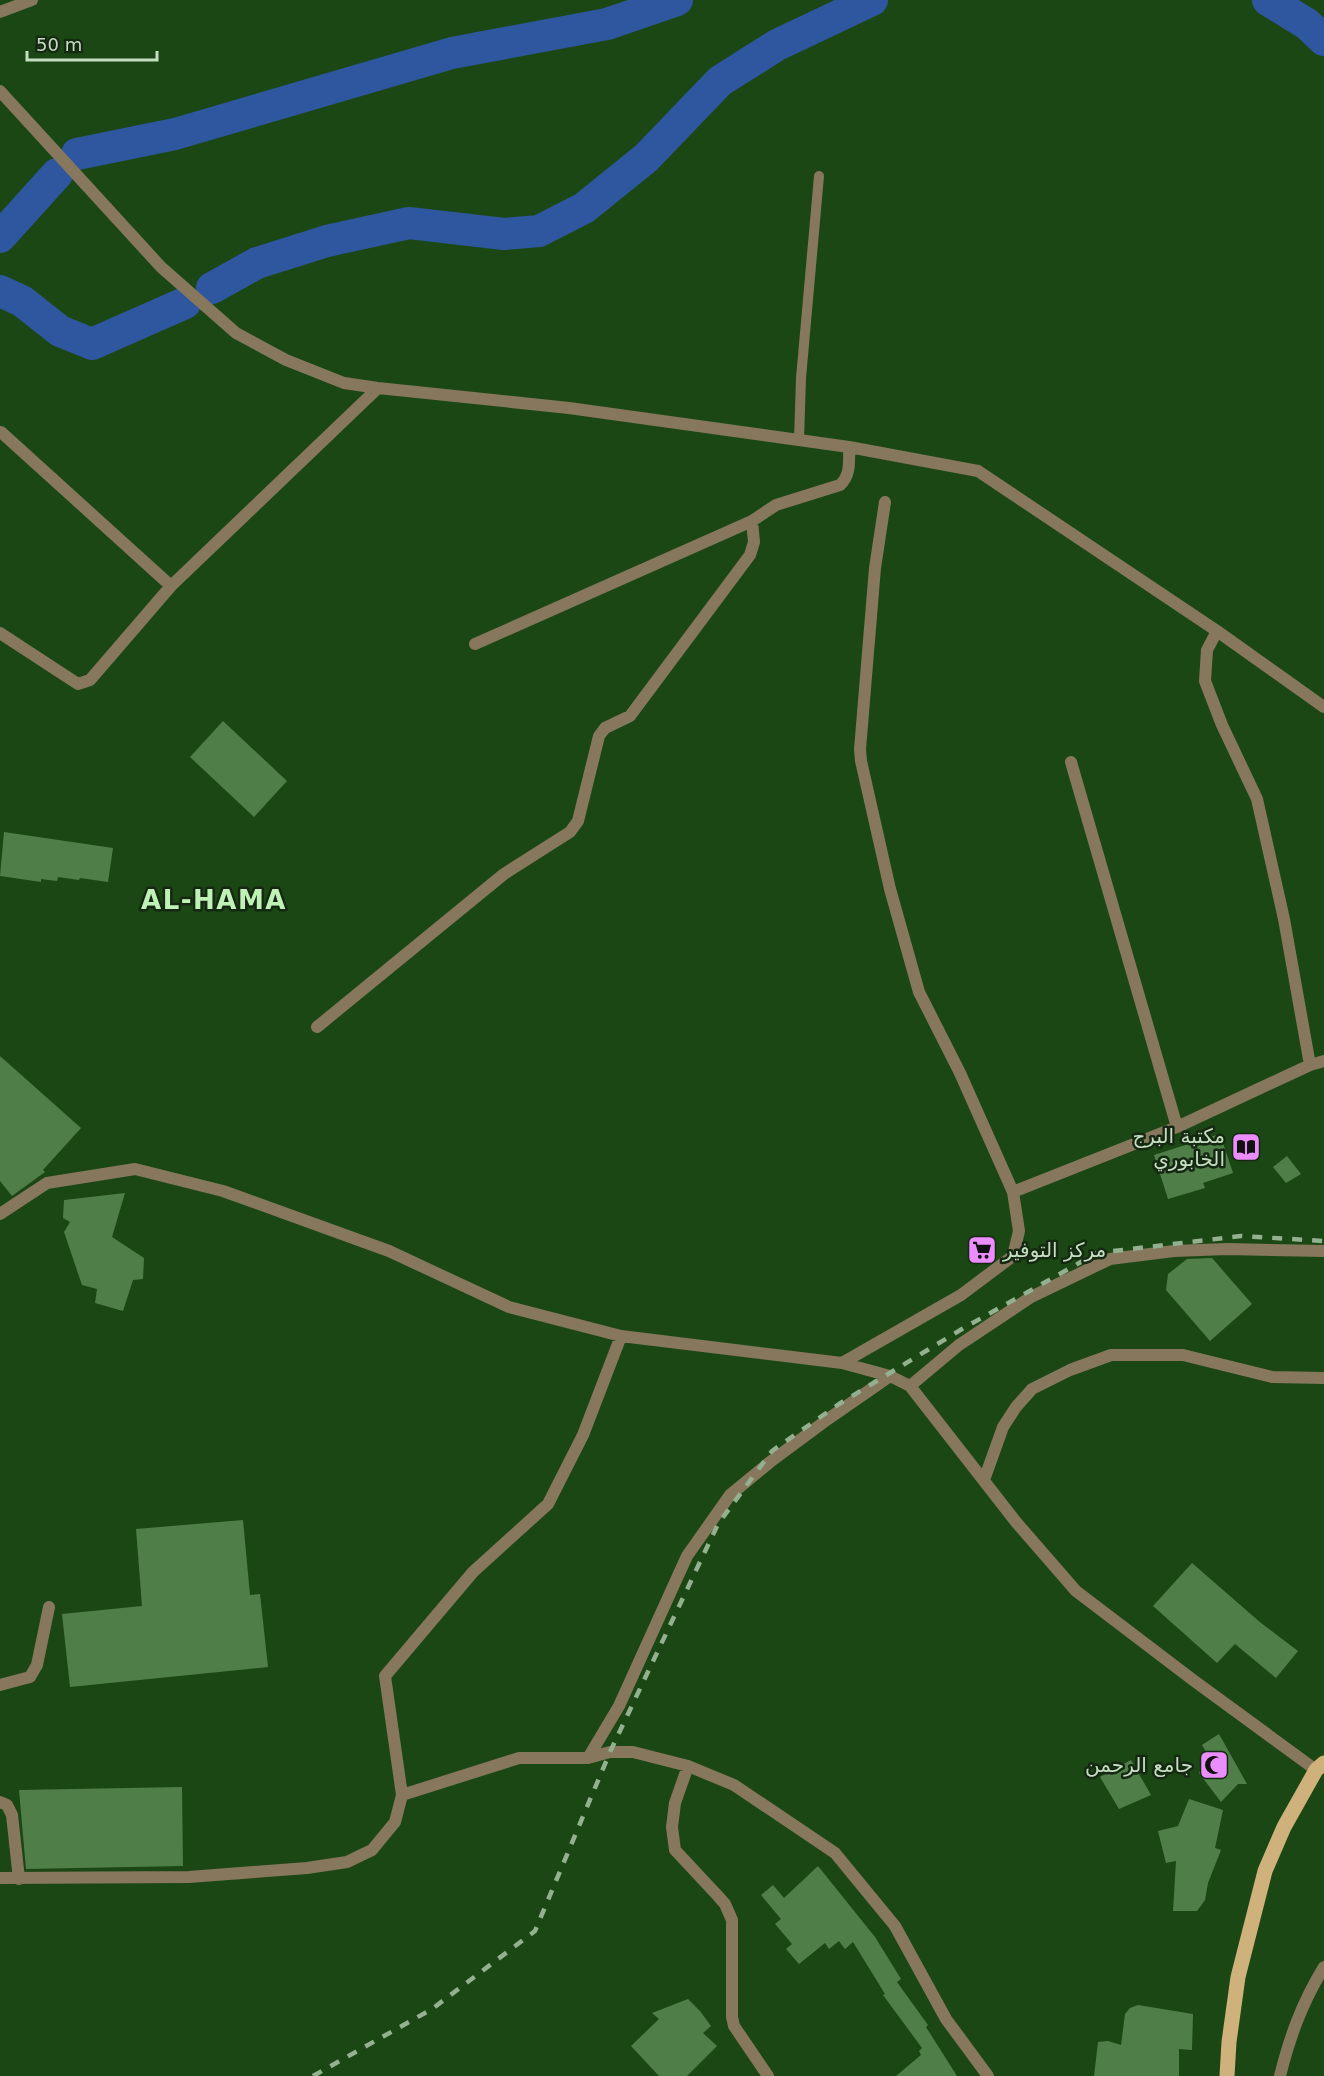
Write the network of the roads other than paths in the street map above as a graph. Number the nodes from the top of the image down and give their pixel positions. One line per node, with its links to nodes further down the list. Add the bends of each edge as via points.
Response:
1 (32, 0): 2 (street)
2 (0, 12)
3 (0, 91): 5 (street, via 161,267 236,333 344,383)
4 (819, 176): 7 (lane)
5 (378, 388): 7 (street, via 569,408); 11 (street)
6 (1, 432): 11 (street)
7 (799, 440): 8 (street)
8 (849, 447): 10 (street, via 849,469 840,485 776,505); 12 (street, via 978,471)
9 (885, 502): 21 (street, via 875,568 861,761 890,889 919,992)
10 (752, 520): 14 (street); 17 (street, via 754,542 750,555 630,716 605,728 599,736 578,821 570,832 504,874)
11 (171, 586): 13 (street, via 84,683 78,684)
12 (1217, 631): 15 (street); 19 (street, via 1207,650 1205,681 1221,725 1257,799 1284,919)
13 (0, 633)
14 (475, 644)
15 (1324, 707)
16 (1071, 762): 20 (street)
17 (317, 1027)
18 (1324, 1061): 19 (street)
19 (1310, 1065): 20 (street)
20 (1177, 1127): 21 (street)
21 (1013, 1192): 25 (street, via 1019,1231 1013,1256 961,1294)
22 (0, 1214): 24 (street, via 47,1183 135,1169 223,1191 389,1251 509,1307)
23 (1324, 1251): 28 (street, via 1227,1249 1110,1259 1031,1297 959,1345)
24 (621, 1336): 25 (street); 35 (street, via 583,1435 548,1504 473,1572 385,1676)
25 (842, 1363): 26 (street)
26 (890, 1376): 28 (street); 32 (street, via 770,1461 730,1495 687,1556 619,1706)
27 (1324, 1378): 29 (street, via 1272,1377 1183,1356 1111,1355 1032,1389 1003,1427)
28 (910, 1386): 29 (street)
29 (984, 1480): 34 (street, via 1076,1591 1193,1680)
30 (49, 1607): 31 (street, via 37,1665 30,1677)
31 (0, 1685)
32 (588, 1758): 33 (street, via 610,1752 633,1752); 35 (street, via 519,1758)
33 (688, 1766): 40 (street, via 675,1803 675,1850 725,1904 732,1920 734,2026); 41 (street, via 734,1785 835,1853 895,1926 946,2019)
34 (1320, 1767): 42 (main road, via 1284,1827 1265,1871 1238,1977)
35 (402, 1795): 38 (street, via 394,1822 372,1850 347,1862 189,1877)
36 (0, 1802): 38 (street, via 7,1805 12,1815)
37 (0, 1878): 38 (street)
38 (19, 1879)
39 (1324, 1967): 43 (street, via 1291,2034)
40 (768, 2076)
41 (988, 2076)
42 (1227, 2076)
43 (1280, 2076)

